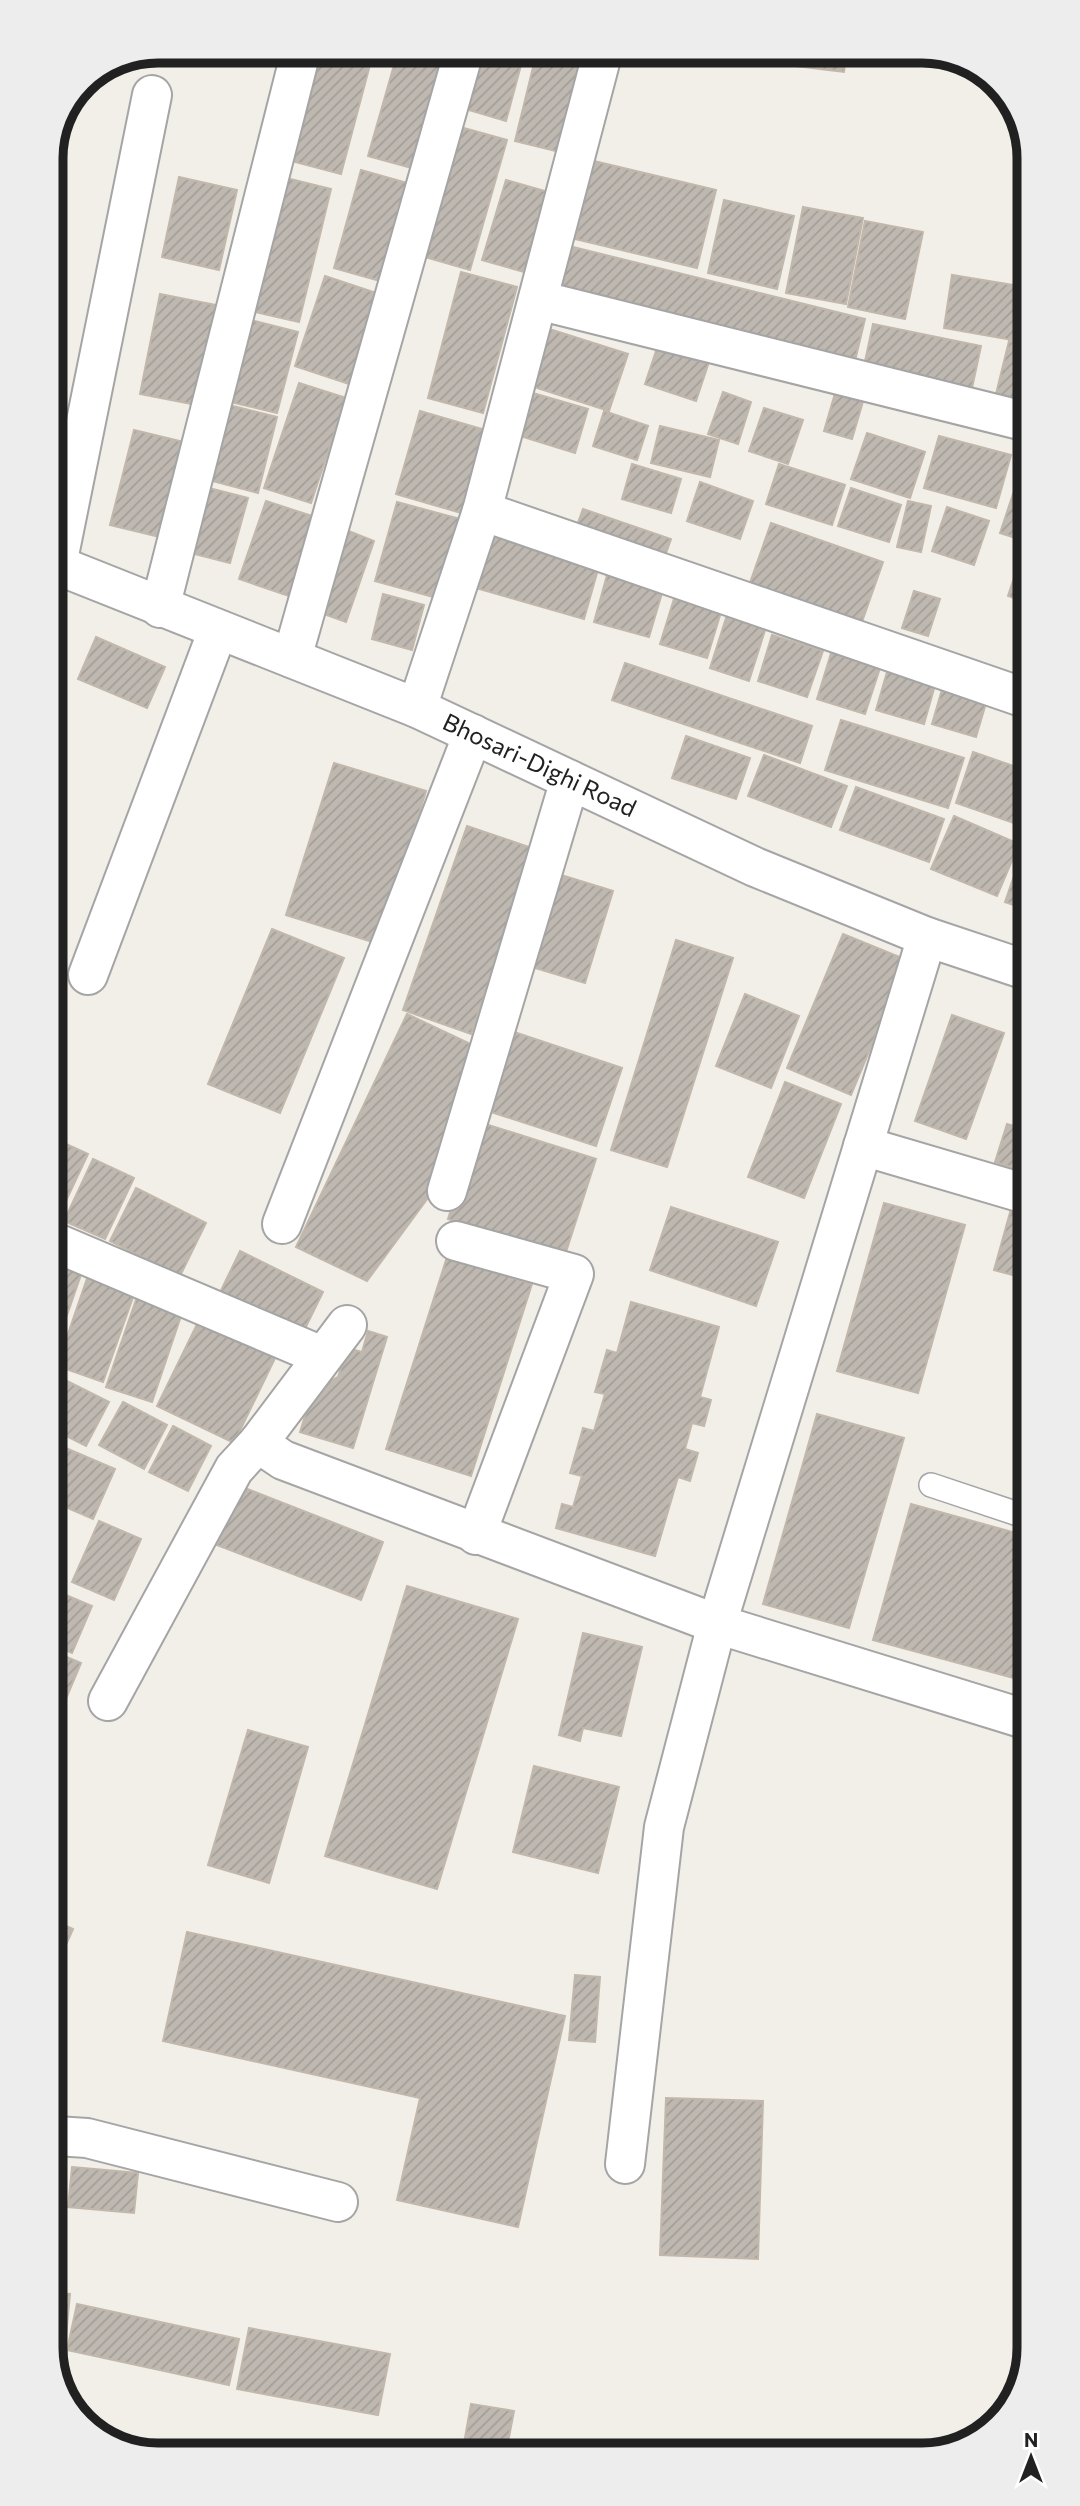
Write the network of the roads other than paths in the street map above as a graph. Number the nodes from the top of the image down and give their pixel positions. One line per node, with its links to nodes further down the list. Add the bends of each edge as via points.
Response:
1 (298, 63): 10 (street)
2 (461, 63): 12 (street)
3 (600, 63): 5 (street)
4 (152, 95): 8 (street)
5 (538, 300): 6 (street); 7 (street)
6 (1017, 419)
7 (482, 511): 13 (street); 14 (street)
8 (63, 525)
9 (63, 567): 10 (street, Bhosari-Dighi Road)
10 (160, 608): 11 (street, Bhosari-Dighi Road)
11 (218, 630): 12 (street, Bhosari-Dighi Road); 19 (street)
12 (292, 658): 14 (street, Bhosari-Dighi Road)
13 (1017, 695)
14 (417, 708): 15 (street, Bhosari-Dighi Road)
15 (473, 734): 16 (street, Bhosari-Dighi Road); 23 (street)
16 (570, 779): 17 (street, Bhosari-Dighi Road, via 755,867); 21 (street)
17 (927, 937): 18 (street, Bhosari-Dighi Road); 20 (street)
18 (1017, 967)
19 (88, 975)
20 (863, 1146): 22 (street); 32 (street)
21 (447, 1191)
22 (1017, 1191)
23 (282, 1224)
24 (456, 1241): 31 (street, via 574,1274)
25 (63, 1246): 27 (street)
26 (347, 1325): 27 (street)
27 (322, 1356): 28 (street)
28 (258, 1443): 31 (street, via 284,1460); 33 (street, via 234,1469)
29 (931, 1485): 30 (lane)
30 (1017, 1514)
31 (476, 1535): 32 (street)
32 (717, 1624): 34 (street); 36 (street, via 664,1827)
33 (108, 1700)
34 (1017, 1717)
35 (63, 2136): 37 (street, via 87,2138)
36 (625, 2164)
37 (338, 2202)

